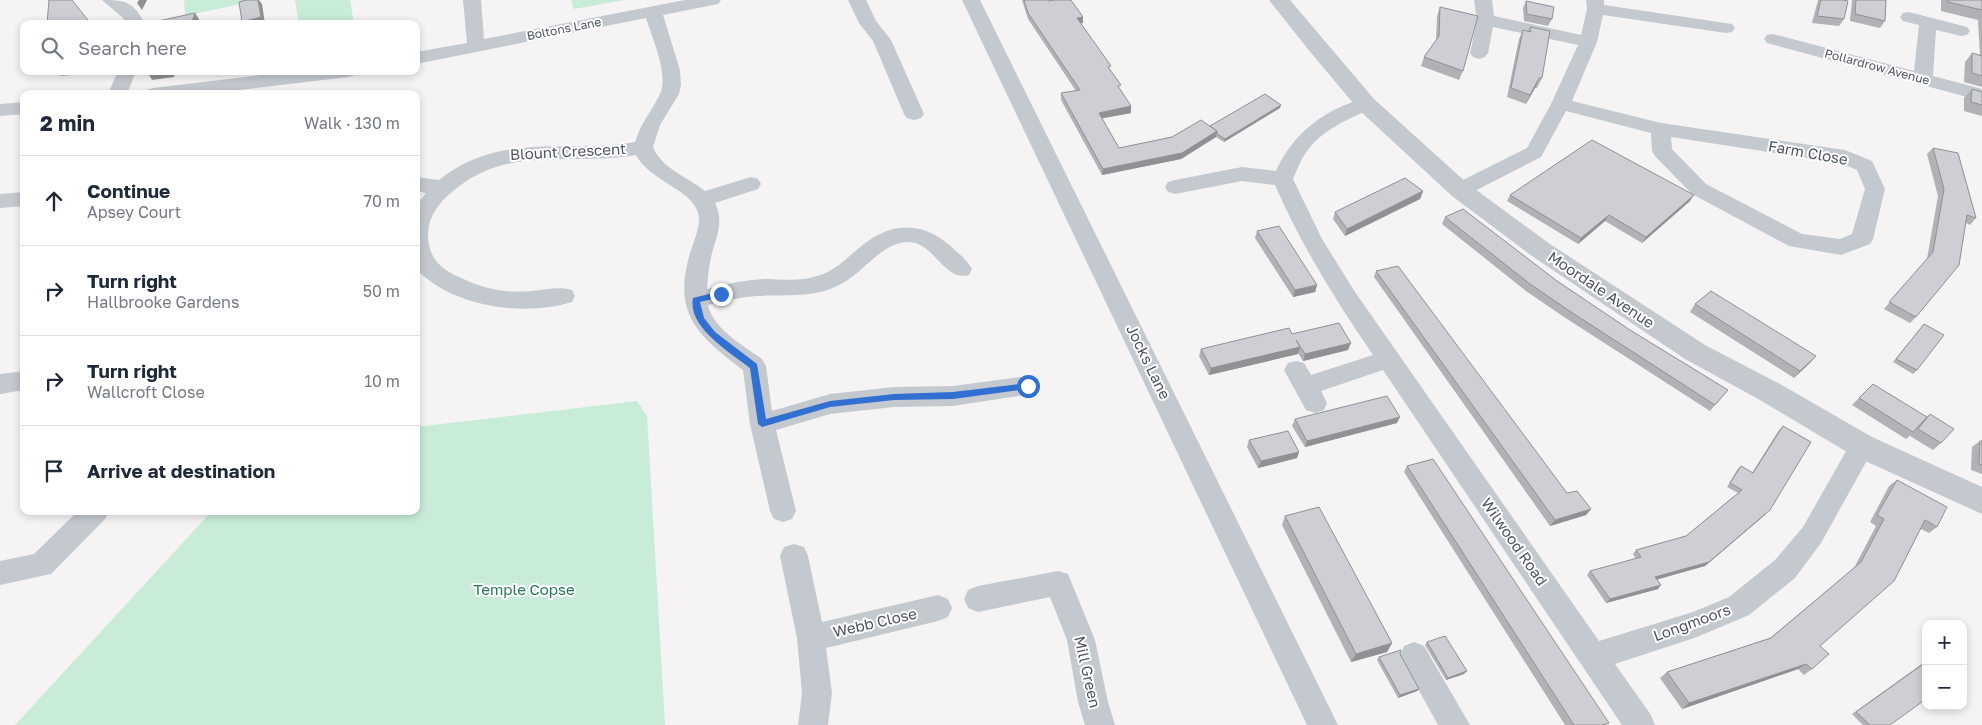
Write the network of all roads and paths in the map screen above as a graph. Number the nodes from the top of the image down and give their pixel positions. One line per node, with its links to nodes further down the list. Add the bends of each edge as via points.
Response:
1 (111, 0): 11 (street, via 127,10)
2 (472, 0): 18 (street)
3 (712, 0): 9 (street, Boltons Lane)
4 (857, 0): 31 (street, via 868,23 882,40)
5 (971, 0): 67 (street, Jocks Lane)
6 (1279, 0): 27 (street, Moordale Avenue)
7 (1484, 0): 12 (street)
8 (1596, 5): 14 (street, via 1696,29); 17 (street)
9 (653, 12): 18 (street, Boltons Lane); 33 (street, via 671,70 672,85 670,94 650,125)
10 (1909, 17): 13 (street)
11 (133, 20)
12 (1486, 20): 17 (street); 19 (street)
13 (1928, 22): 15 (street); 23 (street)
14 (1726, 28)
15 (1961, 31)
16 (1773, 39): 23 (street, Pollardrow Avenue)
17 (1588, 42): 28 (street)
18 (476, 47): 20 (street, Boltons Lane)
19 (1479, 53)
20 (420, 57)
21 (125, 75): 24 (street)
22 (314, 75): 25 (street)
23 (1923, 78): 26 (street, Pollardrow Avenue)
24 (119, 90)
25 (186, 90)
26 (1982, 95)
27 (1366, 104): 34 (street, via 1352,109 1305,140 1293,156); 39 (street, Moordale Avenue)
28 (1561, 104): 32 (street, Farm Close); 39 (street, via 1534,152)
29 (20, 108): 30 (street)
30 (0, 110)
31 (914, 114)
32 (1661, 129): 32 (street, Farm Close, via 1845,157 1865,166 1875,190 1862,239 1840,247 1797,241 1699,189 1662,152)
33 (643, 147): 38 (street, Blount Crescent, via 604,153 508,154 469,170); 41 (street, via 651,163)
34 (1283, 179): 37 (street, via 1242,174); 48 (street, Wilwood Road, via 1312,243)
35 (751, 184): 41 (street)
36 (420, 185): 38 (street)
37 (1175, 187)
38 (442, 188): 43 (street, Blount Crescent, via 430,201)
39 (1460, 190): 54 (street, Moordale Avenue, via 1541,250 1670,336)
40 (20, 199): 42 (street)
41 (701, 200): 47 (street, via 708,212 708,228 696,273)
42 (0, 201)
43 (420, 222)
44 (420, 250): 46 (street, Blount Crescent, via 426,264 452,283 500,300)
45 (961, 269): 47 (street, via 929,238 901,235 880,244 830,281 810,286 753,288)
46 (564, 296)
47 (696, 300): 53 (street, via 700,319 713,334 754,366)
48 (1388, 359): 52 (street); 64 (street, Wilwood Road)
49 (20, 381): 50 (street)
50 (0, 384)
51 (1028, 386): 53 (street, via 953,396 894,397 830,404)
52 (1305, 387)
53 (762, 424): 56 (street)
54 (1862, 446): 55 (street, Moordale Avenue); 64 (street, Longmoors, via 1812,535 1785,569 1739,606 1697,624)
55 (1982, 501)
56 (783, 511)
57 (92, 515): 59 (street, via 41,565)
58 (794, 556): 62 (street)
59 (0, 573)
60 (978, 598): 66 (street, Mill Green, via 1058,583 1081,640)
61 (938, 608): 62 (street, Webb Close)
62 (811, 638): 65 (street, via 816,693)
63 (1414, 656): 68 (street)
64 (1593, 657): 69 (street, Wilwood Road)
65 (813, 725)
66 (1100, 725)
67 (1323, 725)
68 (1454, 725)
69 (1640, 725)

